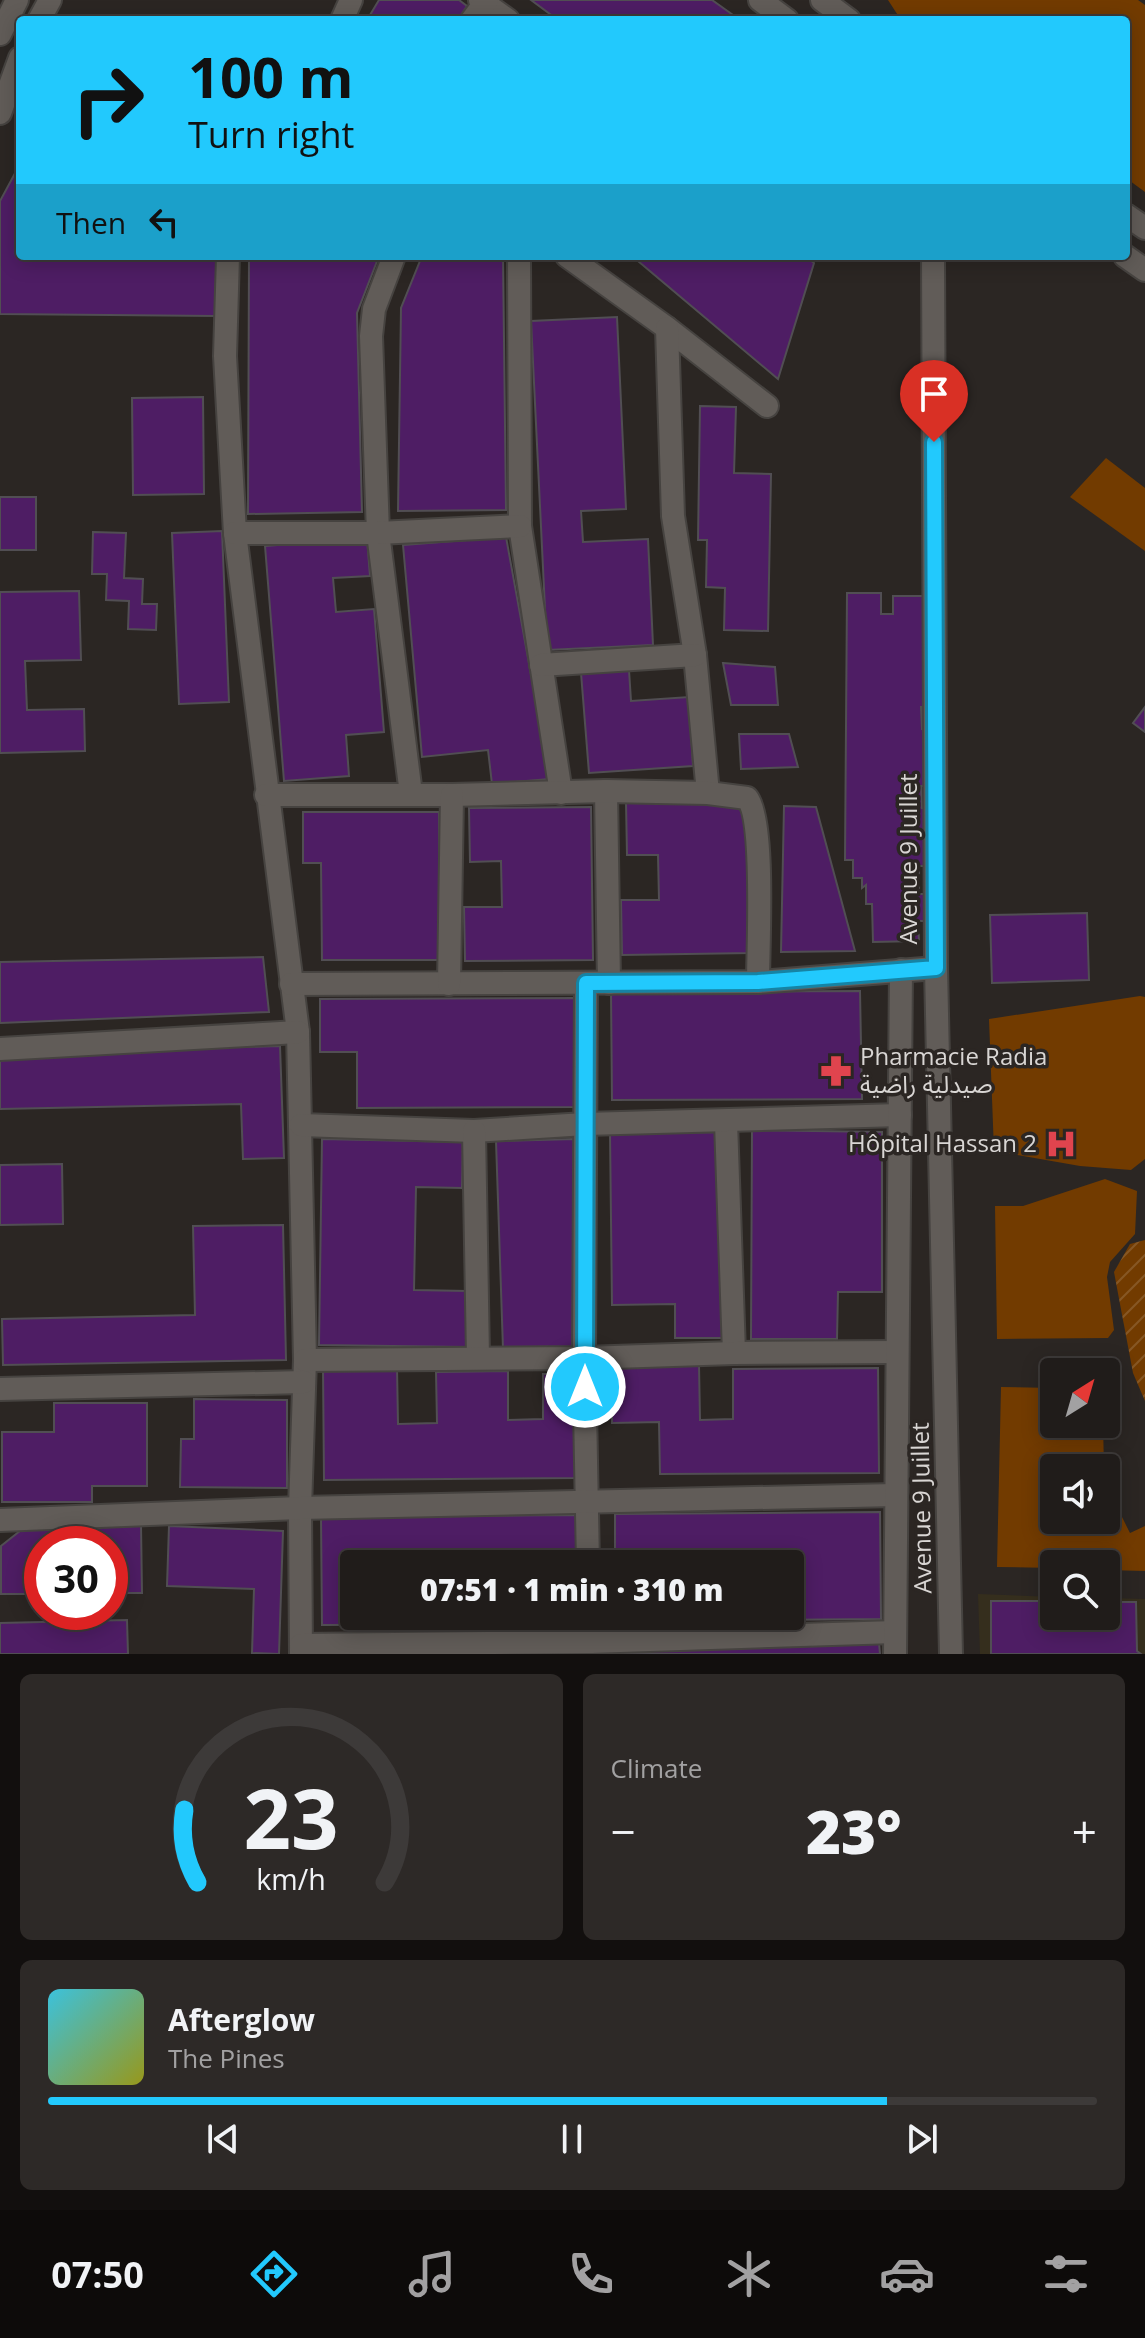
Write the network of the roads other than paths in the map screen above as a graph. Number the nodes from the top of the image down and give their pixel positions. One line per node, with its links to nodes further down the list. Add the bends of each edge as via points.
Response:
1 (17, 0): 6 (street)
2 (822, 0): 5 (street)
3 (481, 6): 4 (street)
4 (500, 16)
5 (844, 16)
6 (0, 34)
7 (16, 69): 8 (street)
8 (0, 113)
9 (228, 260): 17 (street, via 225,356)
10 (392, 260): 18 (street, via 371,323)
11 (519, 260): 16 (street)
12 (579, 260): 14 (street)
13 (933, 260): 27 (street, Avenue 9 Juillet)
14 (667, 328): 15 (street); 19 (street, via 673,516)
15 (767, 406)
16 (520, 526): 18 (street); 20 (street)
17 (235, 533): 18 (street); 25 (street)
18 (378, 533): 24 (street)
19 (695, 655): 20 (street); 23 (street)
20 (541, 665): 22 (street)
21 (606, 791): 22 (street); 23 (street); 30 (street)
22 (561, 793): 26 (street)
23 (708, 793): 29 (street, via 747,798 753,809)
24 (411, 794): 25 (street); 26 (street)
25 (266, 795): 31 (street)
26 (452, 795): 32 (street)
27 (936, 968): 28 (street); 57 (street, Avenue 9 Juillet)
28 (901, 970): 29 (street); 35 (street)
29 (758, 982): 30 (street)
30 (598, 983): 32 (street); 37 (street)
31 (291, 984): 32 (street); 33 (street)
32 (449, 984)
33 (298, 1032): 34 (street); 38 (street)
34 (0, 1049)
35 (900, 1115): 36 (street); 40 (street)
36 (726, 1122): 37 (street); 41 (street)
37 (585, 1124): 39 (street); 43 (street)
38 (301, 1125): 39 (street); 44 (street)
39 (474, 1131): 42 (street)
40 (897, 1352): 41 (street); 46 (street)
41 (734, 1353): 43 (street)
42 (478, 1357): 43 (street); 44 (street)
43 (584, 1358): 47 (street)
44 (304, 1371): 45 (street); 48 (street)
45 (0, 1389)
46 (895, 1495): 47 (street); 53 (street)
47 (586, 1502): 48 (street); 50 (street)
48 (300, 1508): 49 (street); 56 (street)
49 (0, 1520)
50 (588, 1550)
51 (590, 1630): 52 (street)
52 (590, 1642): 53 (street); 54 (street)
53 (895, 1643)
54 (550, 1648): 55 (street)
55 (430, 1649): 56 (street)
56 (301, 1650)
57 (951, 1654)

